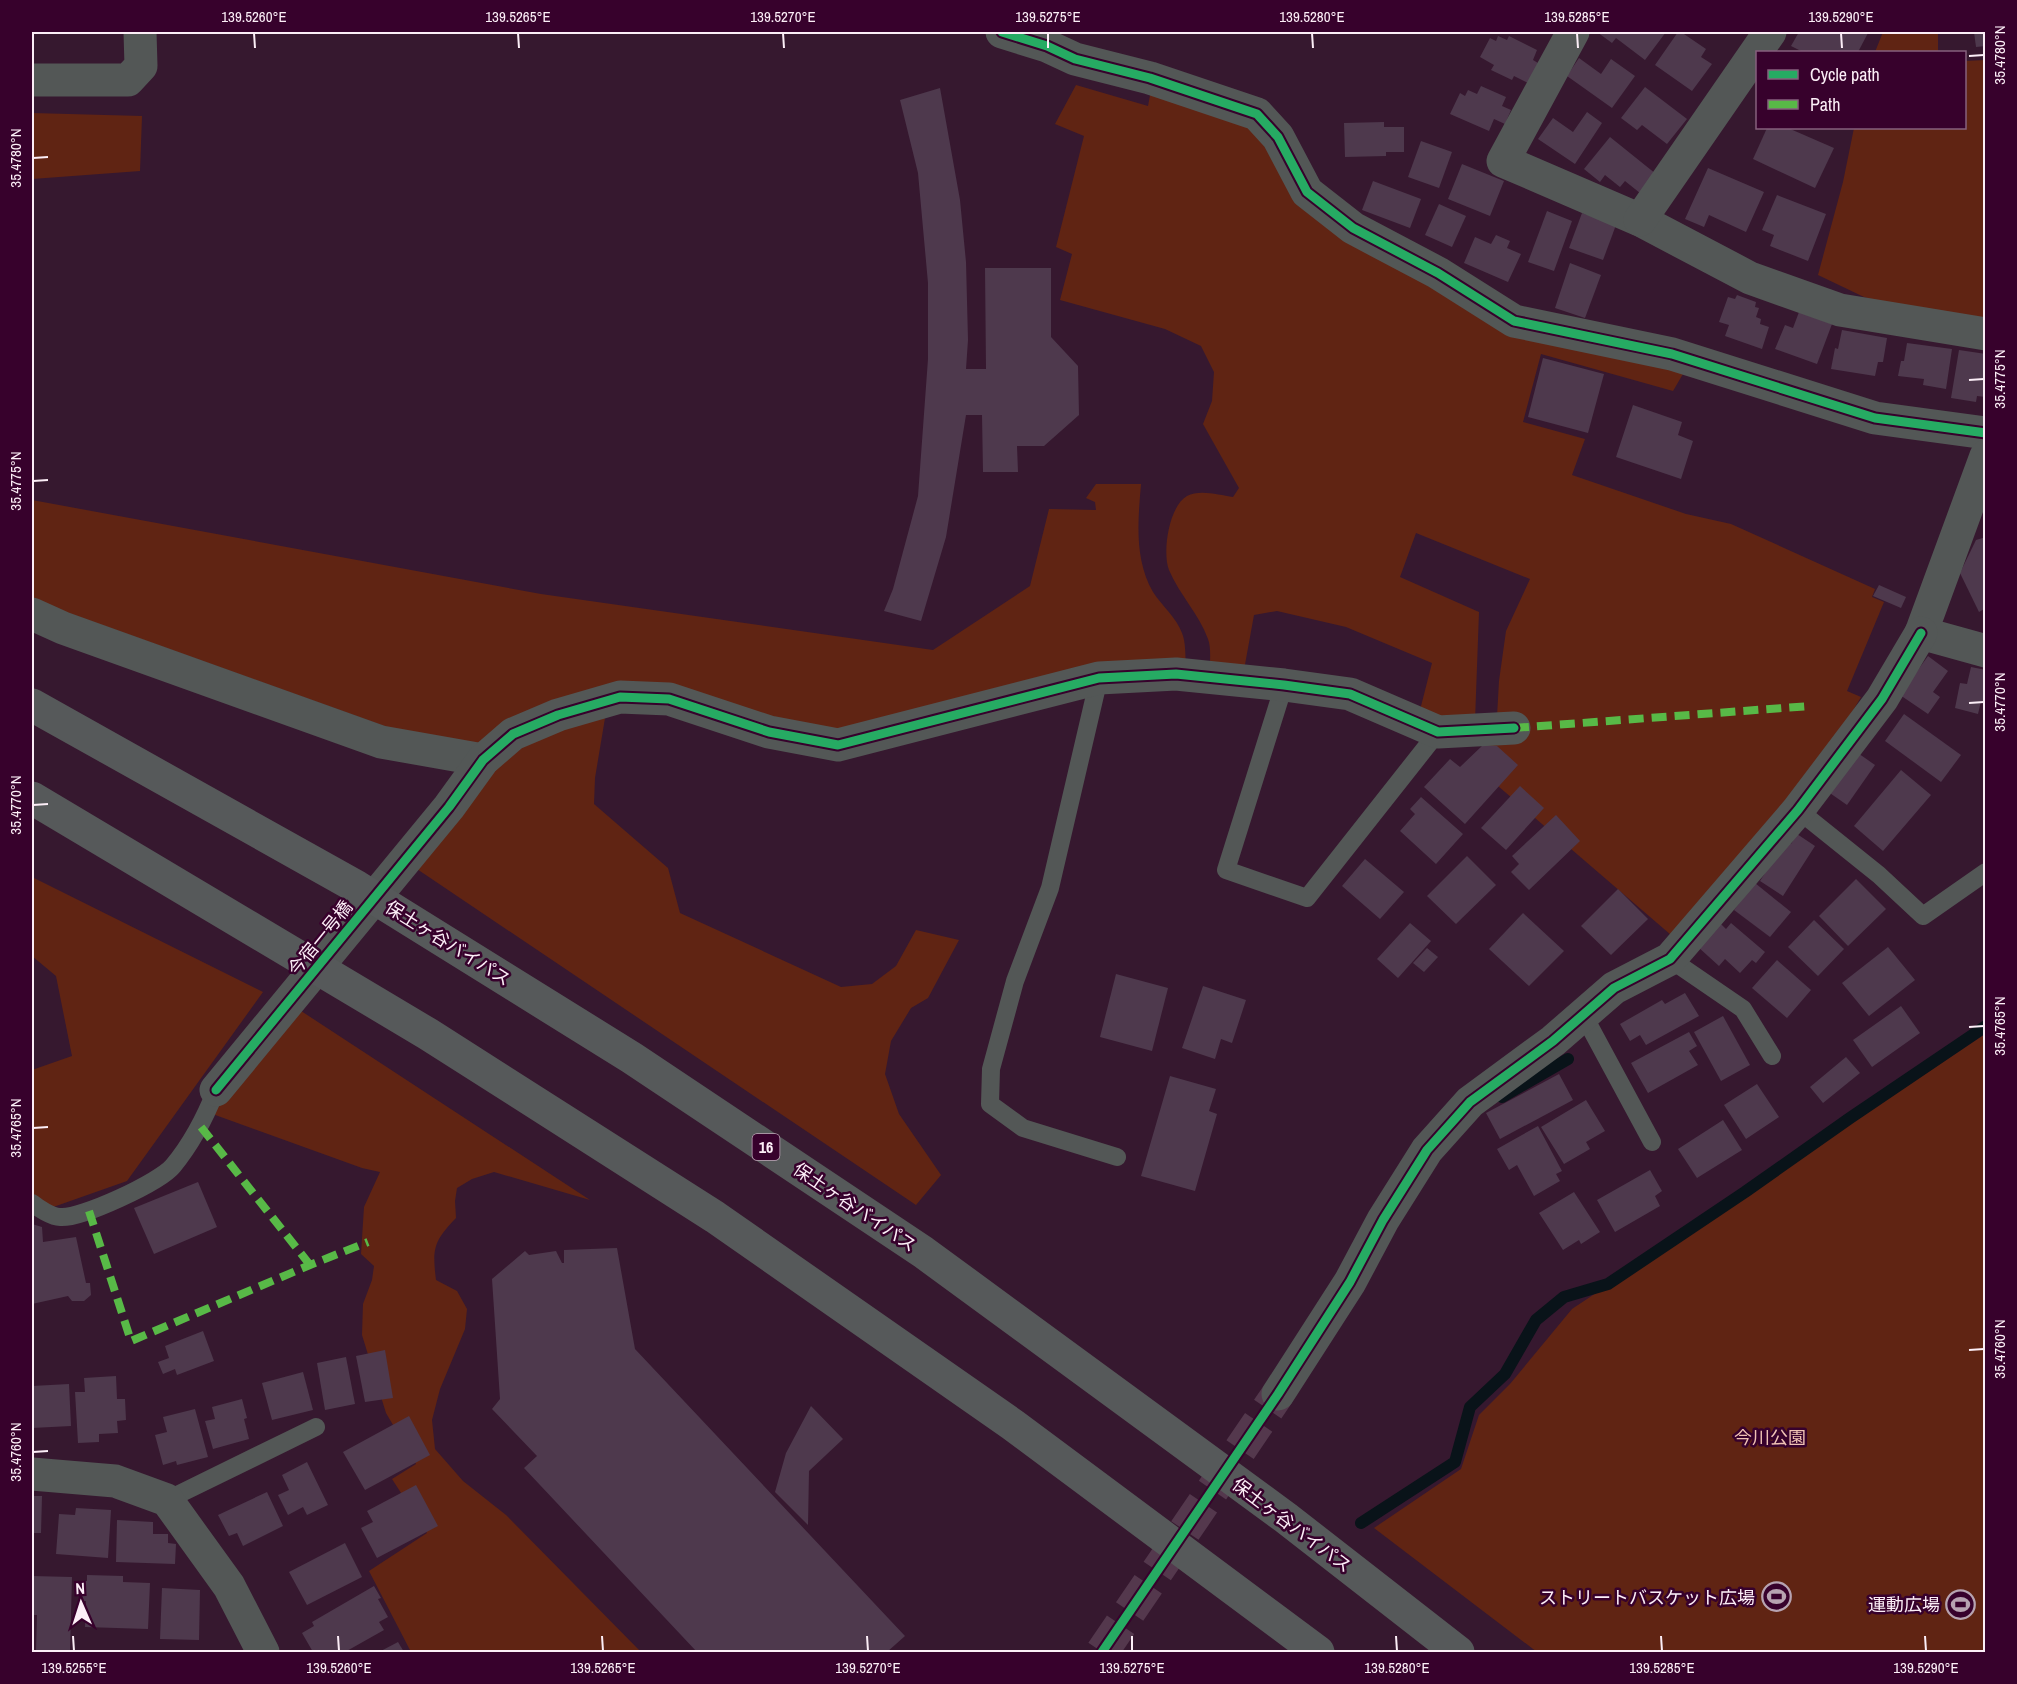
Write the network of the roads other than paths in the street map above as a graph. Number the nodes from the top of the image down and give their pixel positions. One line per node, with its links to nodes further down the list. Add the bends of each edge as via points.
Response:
1 (140, 32): 8 (street, via 141,66 128,80)
2 (1002, 32): 5 (street)
3 (1573, 32): 9 (street, via 1503,161)
4 (1770, 32): 6 (street)
5 (1046, 39): 11 (street, via 1075,59 1150,78 1257,114 1278,137 1307,192 1353,228 1438,273 1514,321 1672,354 1875,418)
6 (1757, 51)
7 (1756, 52): 9 (street)
8 (32, 80)
9 (1640, 220): 10 (street, via 1750,278 1840,310)
10 (1986, 334)
11 (1986, 433)
12 (1986, 456): 14 (street)
13 (32, 614): 21 (street, via 381,742)
14 (1921, 633): 15 (street); 23 (street, via 1881,699)
15 (1986, 651)
16 (1099, 678): 17 (street, 今宿一号橋, via 1176,674); 21 (street, 今宿一号橋, via 838,745 769,732 669,699 620,697 558,715 513,734); 30 (lane, via 1050,888 1015,981 991,1070 990,1104 1023,1128)
17 (1284, 685): 20 (street, 今宿一号橋, via 1350,694); 20 (lane, via 1226,870 1307,898)
18 (32, 705): 38 (highway, 保土ヶ谷バイパス / 16, via 357,887 632,1058 922,1252 1286,1518)
19 (1514, 728): 20 (street)
20 (1438, 732)
21 (483, 760): 28 (street, 今宿一号橋, via 449,807)
22 (32, 798): 37 (highway, via 428,1034 715,1216 1012,1425)
23 (1798, 810): 24 (lane, via 1923,916); 25 (street)
24 (1986, 872)
25 (1670, 959): 26 (street, via 1614,988); 27 (lane, via 1743,1009)
26 (1584, 1016): 29 (lane); 32 (street, via 1470,1102 1427,1150 1350,1282)
27 (1772, 1056)
28 (216, 1090): 31 (lane, via 201,1127 171,1169 138,1190 89,1211 60,1217)
29 (1652, 1142)
30 (1117, 1157)
31 (32, 1203)
32 (1278, 1394)
33 (316, 1427): 35 (lane)
34 (32, 1474): 35 (street, via 115,1481)
35 (166, 1500): 36 (street, via 229,1586)
36 (263, 1653)
37 (1318, 1653)
38 (1458, 1653)

